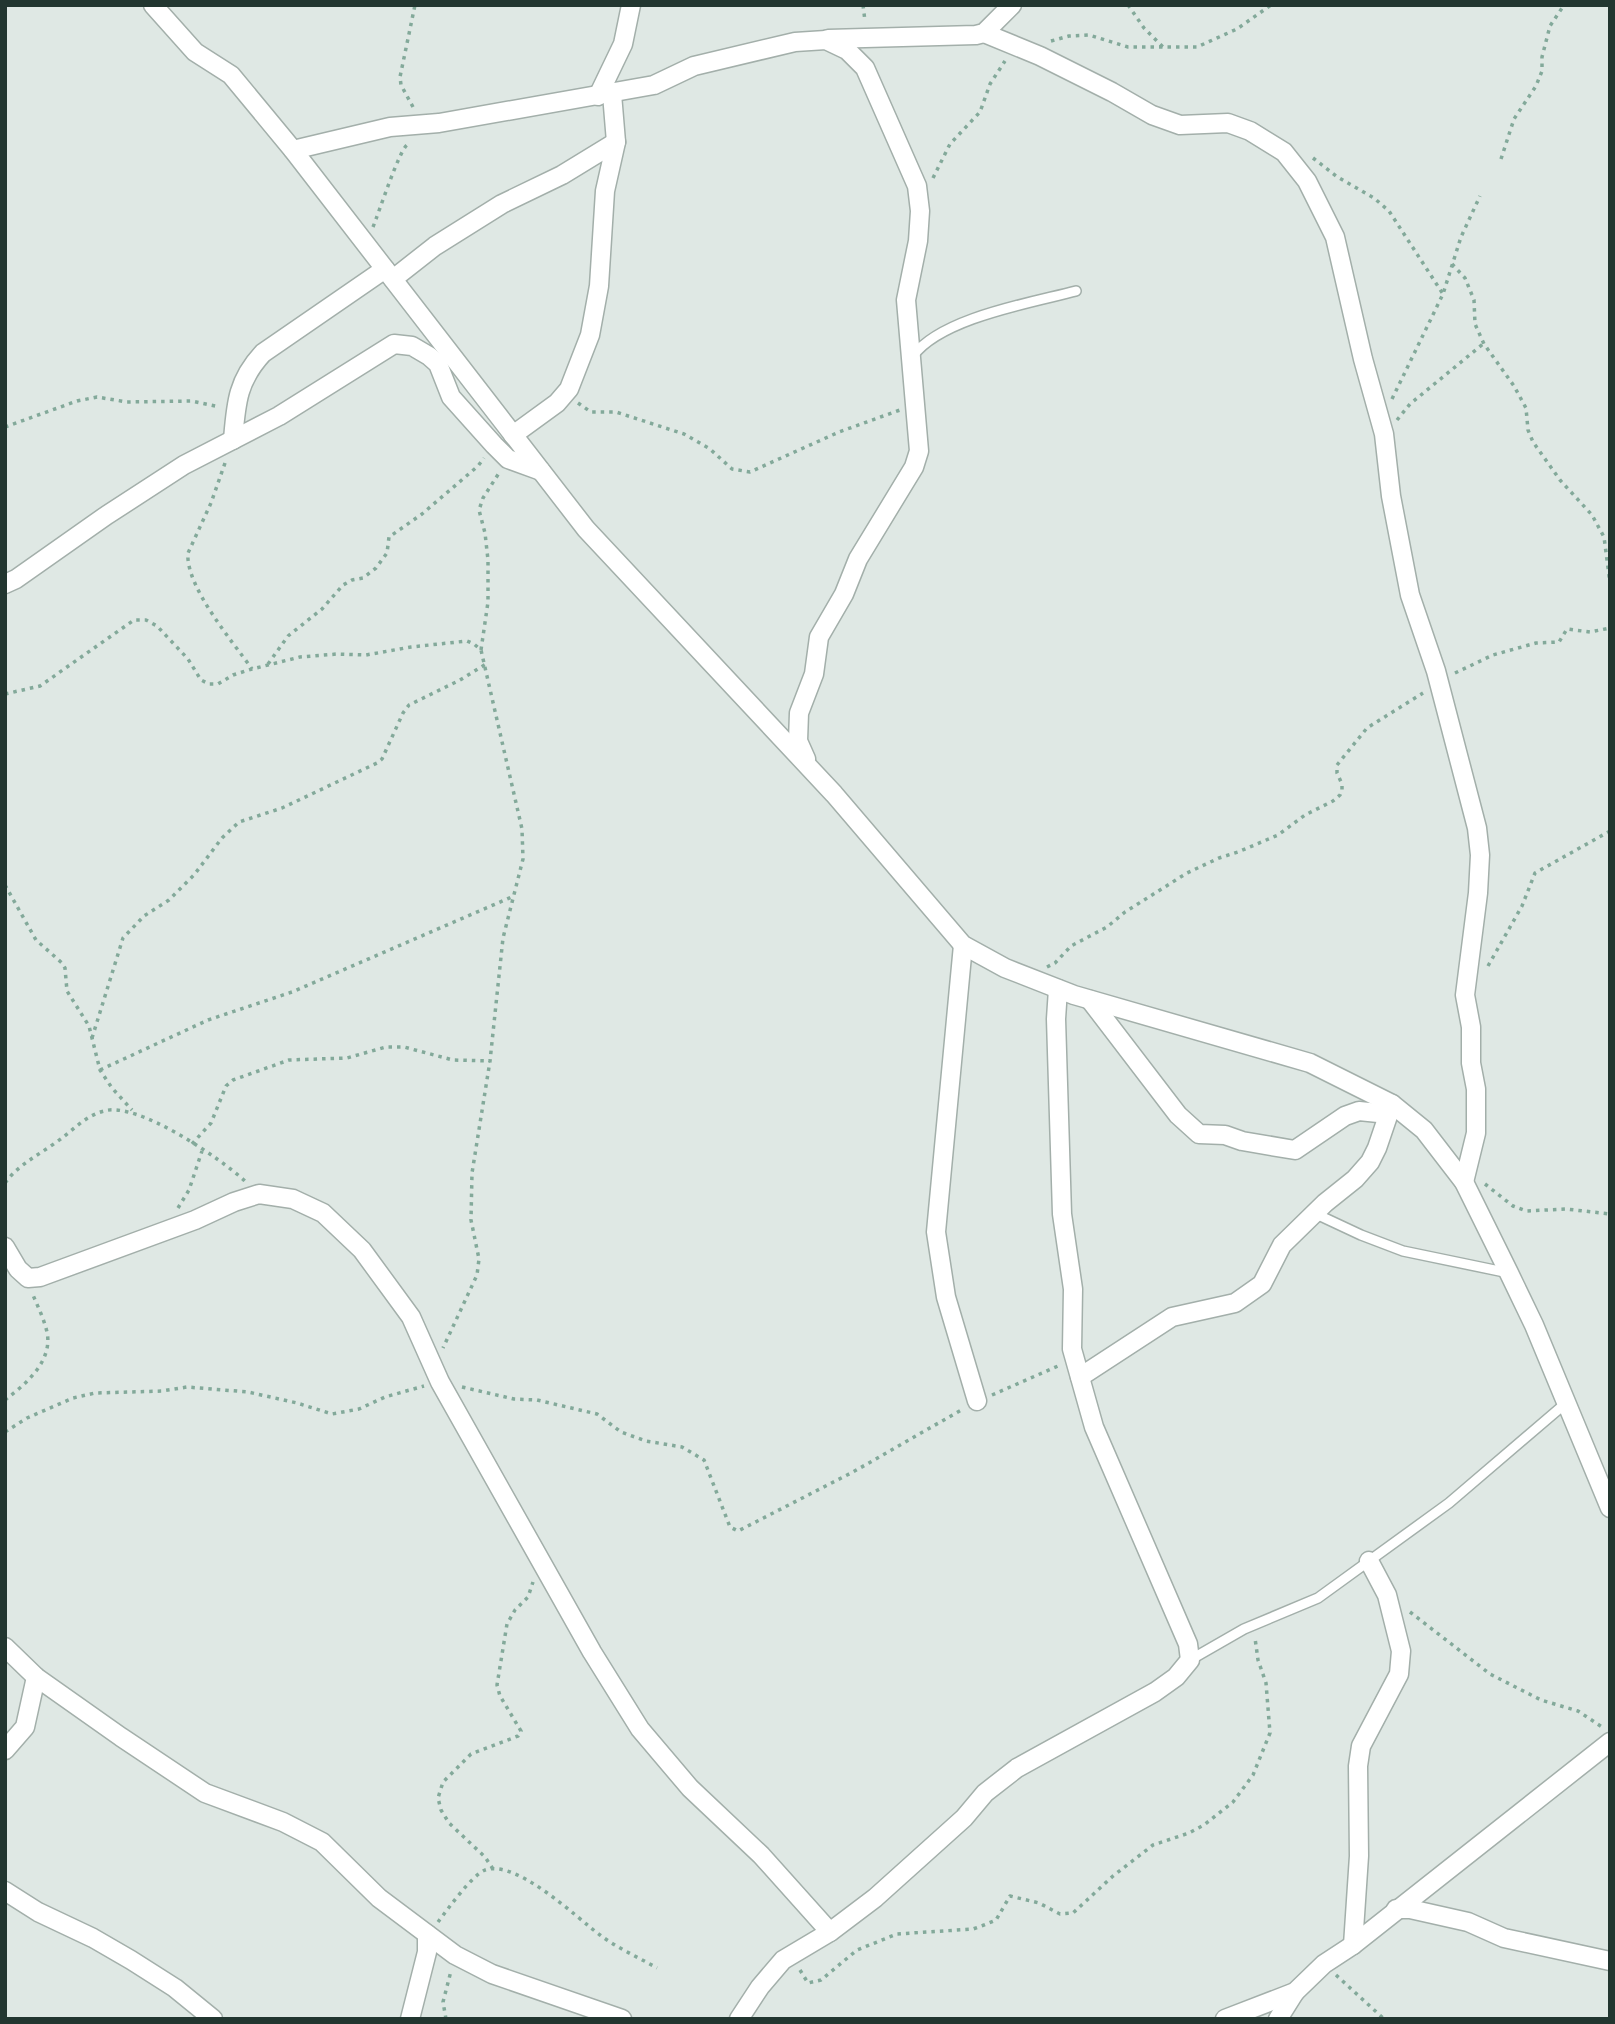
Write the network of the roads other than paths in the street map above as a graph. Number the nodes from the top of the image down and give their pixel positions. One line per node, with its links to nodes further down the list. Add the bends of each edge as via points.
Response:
1 (153, 5): 8 (street, via 195,52 231,75)
2 (631, 5): 6 (street)
3 (1012, 5): 4 (street)
4 (984, 33): 5 (street); 21 (street, via 1152,115 1180,125 1228,122 1250,131 1284,152 1307,181 1335,237 1381,428 1410,596 1438,676 1477,828 1478,893 1465,995 1476,1133)
5 (826, 40): 6 (street, via 732,56 694,66 654,85); 11 (street, via 847,50 865,68 917,186 918,241 906,300)
6 (605, 95): 7 (street); 8 (street, via 390,127)
7 (616, 142): 9 (street, via 502,204); 12 (street, via 605,191 599,286 590,335 569,389)
8 (293, 150): 9 (street)
9 (389, 274): 12 (street); 13 (street, via 263,353 243,379)
10 (1076, 291): 11 (lane, via 942,332 928,339)
11 (912, 358): 16 (street, via 919,451 915,467 858,559 819,637 814,674 799,713 798,741)
12 (513, 435): 14 (street)
13 (233, 440): 14 (street, via 394,344 412,346 429,356 438,365 451,397 494,445 508,459); 15 (street, via 184,466)
14 (541, 471): 16 (street, via 586,529)
15 (5, 584)
16 (810, 768): 17 (street)
17 (963, 945): 18 (street); 26 (street, via 936,1232 946,1297)
18 (1058, 989): 19 (street); 25 (street, via 1062,1214 1073,1289 1072,1349)
19 (1090, 1000): 20 (street, via 1310,1063); 20 (street, via 1178,1115 1199,1134 1295,1150 1345,1116)
20 (1390, 1109): 21 (street, via 1424,1129); 22 (street, via 1370,1163)
21 (1465, 1176): 24 (street)
22 (1314, 1213): 24 (lane, via 1403,1251); 25 (street, via 1282,1245 1262,1284 1235,1303 1172,1317)
23 (5, 1247): 37 (street, via 28,1278 40,1277 259,1194 293,1199 323,1213 362,1250 411,1317 437,1374 640,1730)
24 (1509, 1273): 27 (street)
25 (1080, 1377): 31 (street, via 1094,1427 1188,1644)
26 (977, 1401)
27 (1566, 1403): 28 (street); 29 (lane, via 1449,1503)
28 (1610, 1508)
29 (1368, 1561): 31 (lane, via 1318,1598 1253,1625); 39 (street, via 1387,1595 1401,1651 1399,1674 1361,1746)
30 (5, 1647): 32 (street)
31 (1190, 1660): 37 (street, via 1155,1692 1017,1768 875,1898)
32 (36, 1676): 34 (street, via 25,1727); 38 (street, via 205,1793 322,1842 379,1898)
33 (1610, 1742): 36 (street)
34 (5, 1750)
35 (5, 1891): 42 (street, via 131,1959)
36 (1396, 1909): 39 (street); 40 (street, via 1468,1922 1504,1938)
37 (830, 1932): 45 (street, via 783,1960)
38 (427, 1934): 43 (street, via 427,1952); 44 (street, via 492,1974)
39 (1353, 1945): 41 (street)
40 (1610, 1961)
41 (1295, 1992): 46 (street); 47 (street)
42 (213, 2019)
43 (410, 2019)
44 (622, 2019)
45 (740, 2019)
46 (1224, 2019)
47 (1278, 2019)

